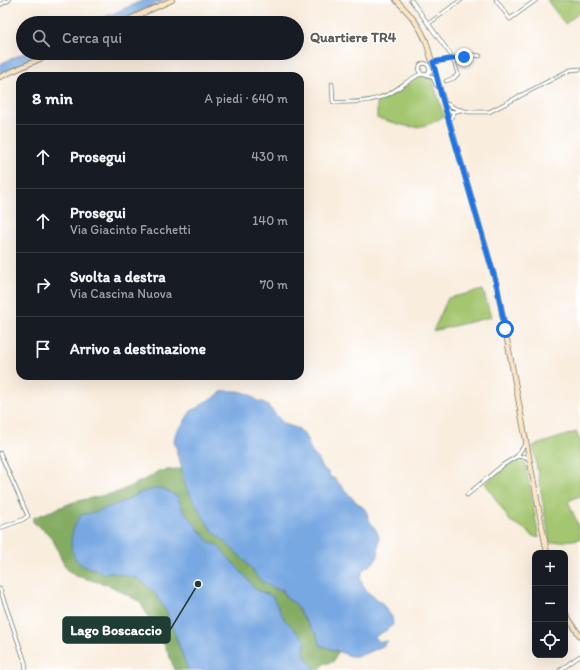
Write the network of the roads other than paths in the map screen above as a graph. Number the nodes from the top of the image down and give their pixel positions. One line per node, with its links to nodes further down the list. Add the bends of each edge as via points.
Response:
1 (9, 0): 8 (street)
2 (172, 0): 9 (main road)
3 (396, 0): 11 (main road, via 418,24)
4 (411, 0): 10 (street)
5 (461, 0): 10 (street)
6 (496, 0): 7 (street, via 510,19)
7 (536, 0)
8 (0, 5)
9 (137, 16)
10 (428, 24): 12 (street)
11 (426, 41): 16 (street); 17 (main road)
12 (451, 55)
13 (480, 56): 14 (street)
14 (453, 59): 17 (street); 23 (street, via 458,74)
15 (38, 60): 21 (main road)
16 (426, 64): 17 (street); 19 (street, via 420,65); 20 (street, via 430,67)
17 (434, 65): 20 (street); 22 (main road)
18 (580, 69): 26 (street, via 566,72 492,110 475,113)
19 (419, 72): 20 (street); 24 (street, via 388,94 362,101 333,102)
20 (427, 74): 25 (street, via 433,78)
21 (0, 77)
22 (437, 78): 25 (main road); 26 (main road)
23 (446, 81)
24 (332, 84)
25 (440, 91): 26 (main road)
26 (449, 111): 27 (main road, via 451,128 497,286)
27 (526, 443): 29 (street); 30 (main road)
28 (0, 453): 32 (street, via 28,516)
29 (516, 457): 30 (street, via 524,456); 31 (street)
30 (529, 459): 33 (main road)
31 (468, 494)
32 (0, 528)
33 (546, 550)
34 (0, 589): 38 (street)
35 (568, 618): 36 (main road)
36 (580, 636)
37 (580, 656): 39 (street)
38 (26, 670)
39 (560, 670)

